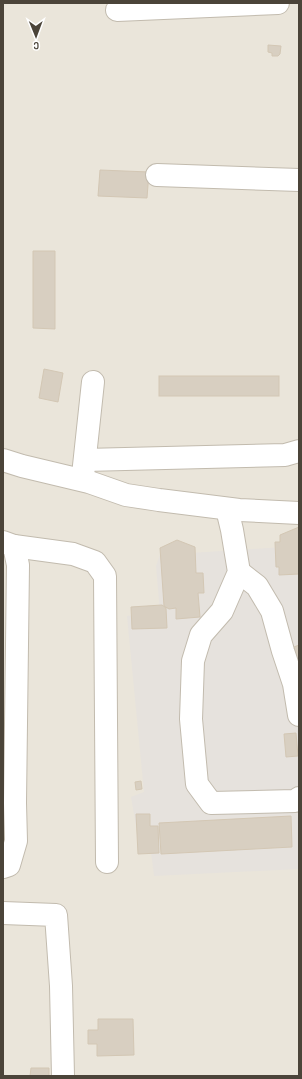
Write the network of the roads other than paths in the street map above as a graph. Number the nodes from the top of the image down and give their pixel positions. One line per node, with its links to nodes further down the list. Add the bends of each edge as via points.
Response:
1 (278, 3): 2 (street)
2 (117, 10)
3 (157, 175): 4 (street)
4 (299, 180)
5 (93, 382): 8 (street)
6 (299, 451): 8 (street, via 285,455)
7 (3, 460): 8 (street, via 22,466)
8 (84, 470): 9 (street, via 126,494)
9 (227, 509): 10 (street); 12 (street)
10 (299, 513)
11 (8, 544): 15 (street, via 73,554 95,562 105,576); 16 (street, via 18,565 16,841 10,865)
12 (238, 572): 13 (street, via 257,586 272,611 294,684); 14 (street, via 222,611 201,635 193,661 191,719 197,784 211,803 295,801)
13 (299, 715)
14 (299, 798)
15 (107, 862)
16 (3, 867)
17 (3, 913): 18 (street, via 56,915)
18 (63, 1076)

